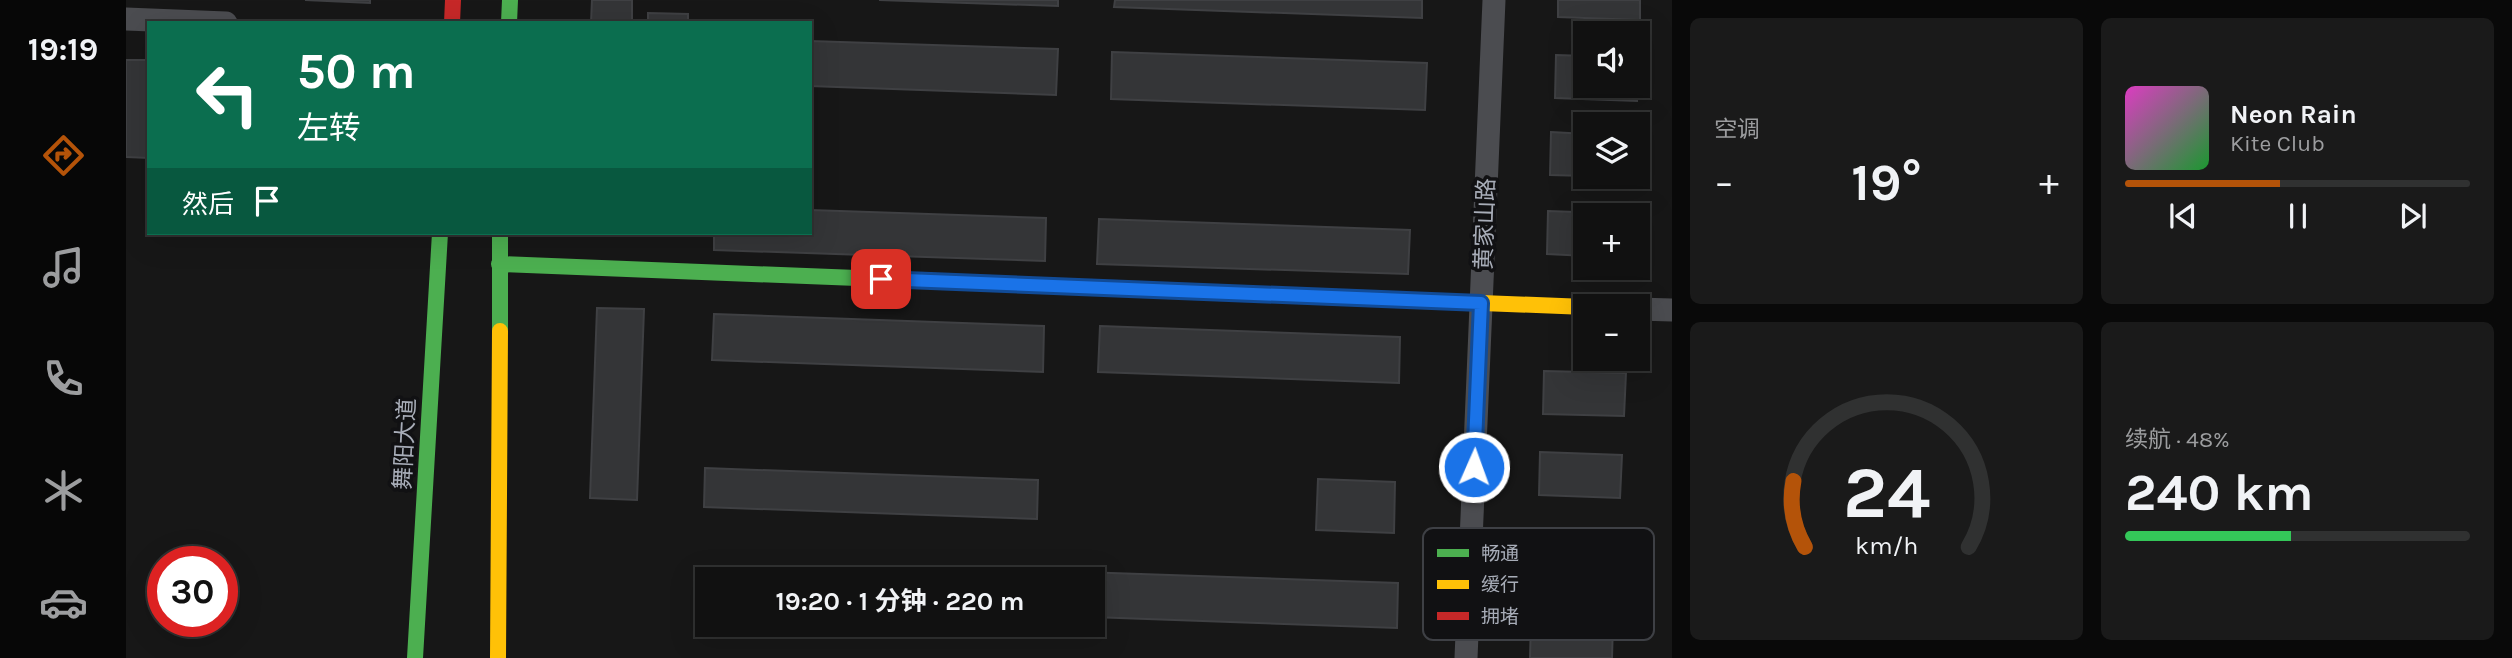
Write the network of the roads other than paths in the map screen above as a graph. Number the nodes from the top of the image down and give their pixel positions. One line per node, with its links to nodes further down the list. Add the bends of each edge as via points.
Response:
1 (453, 0): 6 (street)
2 (510, 0): 7 (street)
3 (1494, 0): 11 (street, 黄家山路)
4 (126, 19): 5 (street)
5 (176, 21)
6 (452, 21)
7 (509, 21)
8 (440, 235): 17 (street, 舞阳大道)
9 (500, 235): 10 (street)
10 (499, 264): 11 (street); 18 (street)
11 (1481, 303): 12 (street); 15 (street, 黄家山路)
12 (1573, 306)
13 (1650, 309): 14 (street)
14 (1672, 310)
15 (1471, 528)
16 (1467, 640): 19 (street, 黄家山路)
17 (415, 658)
18 (498, 658)
19 (1466, 658)

